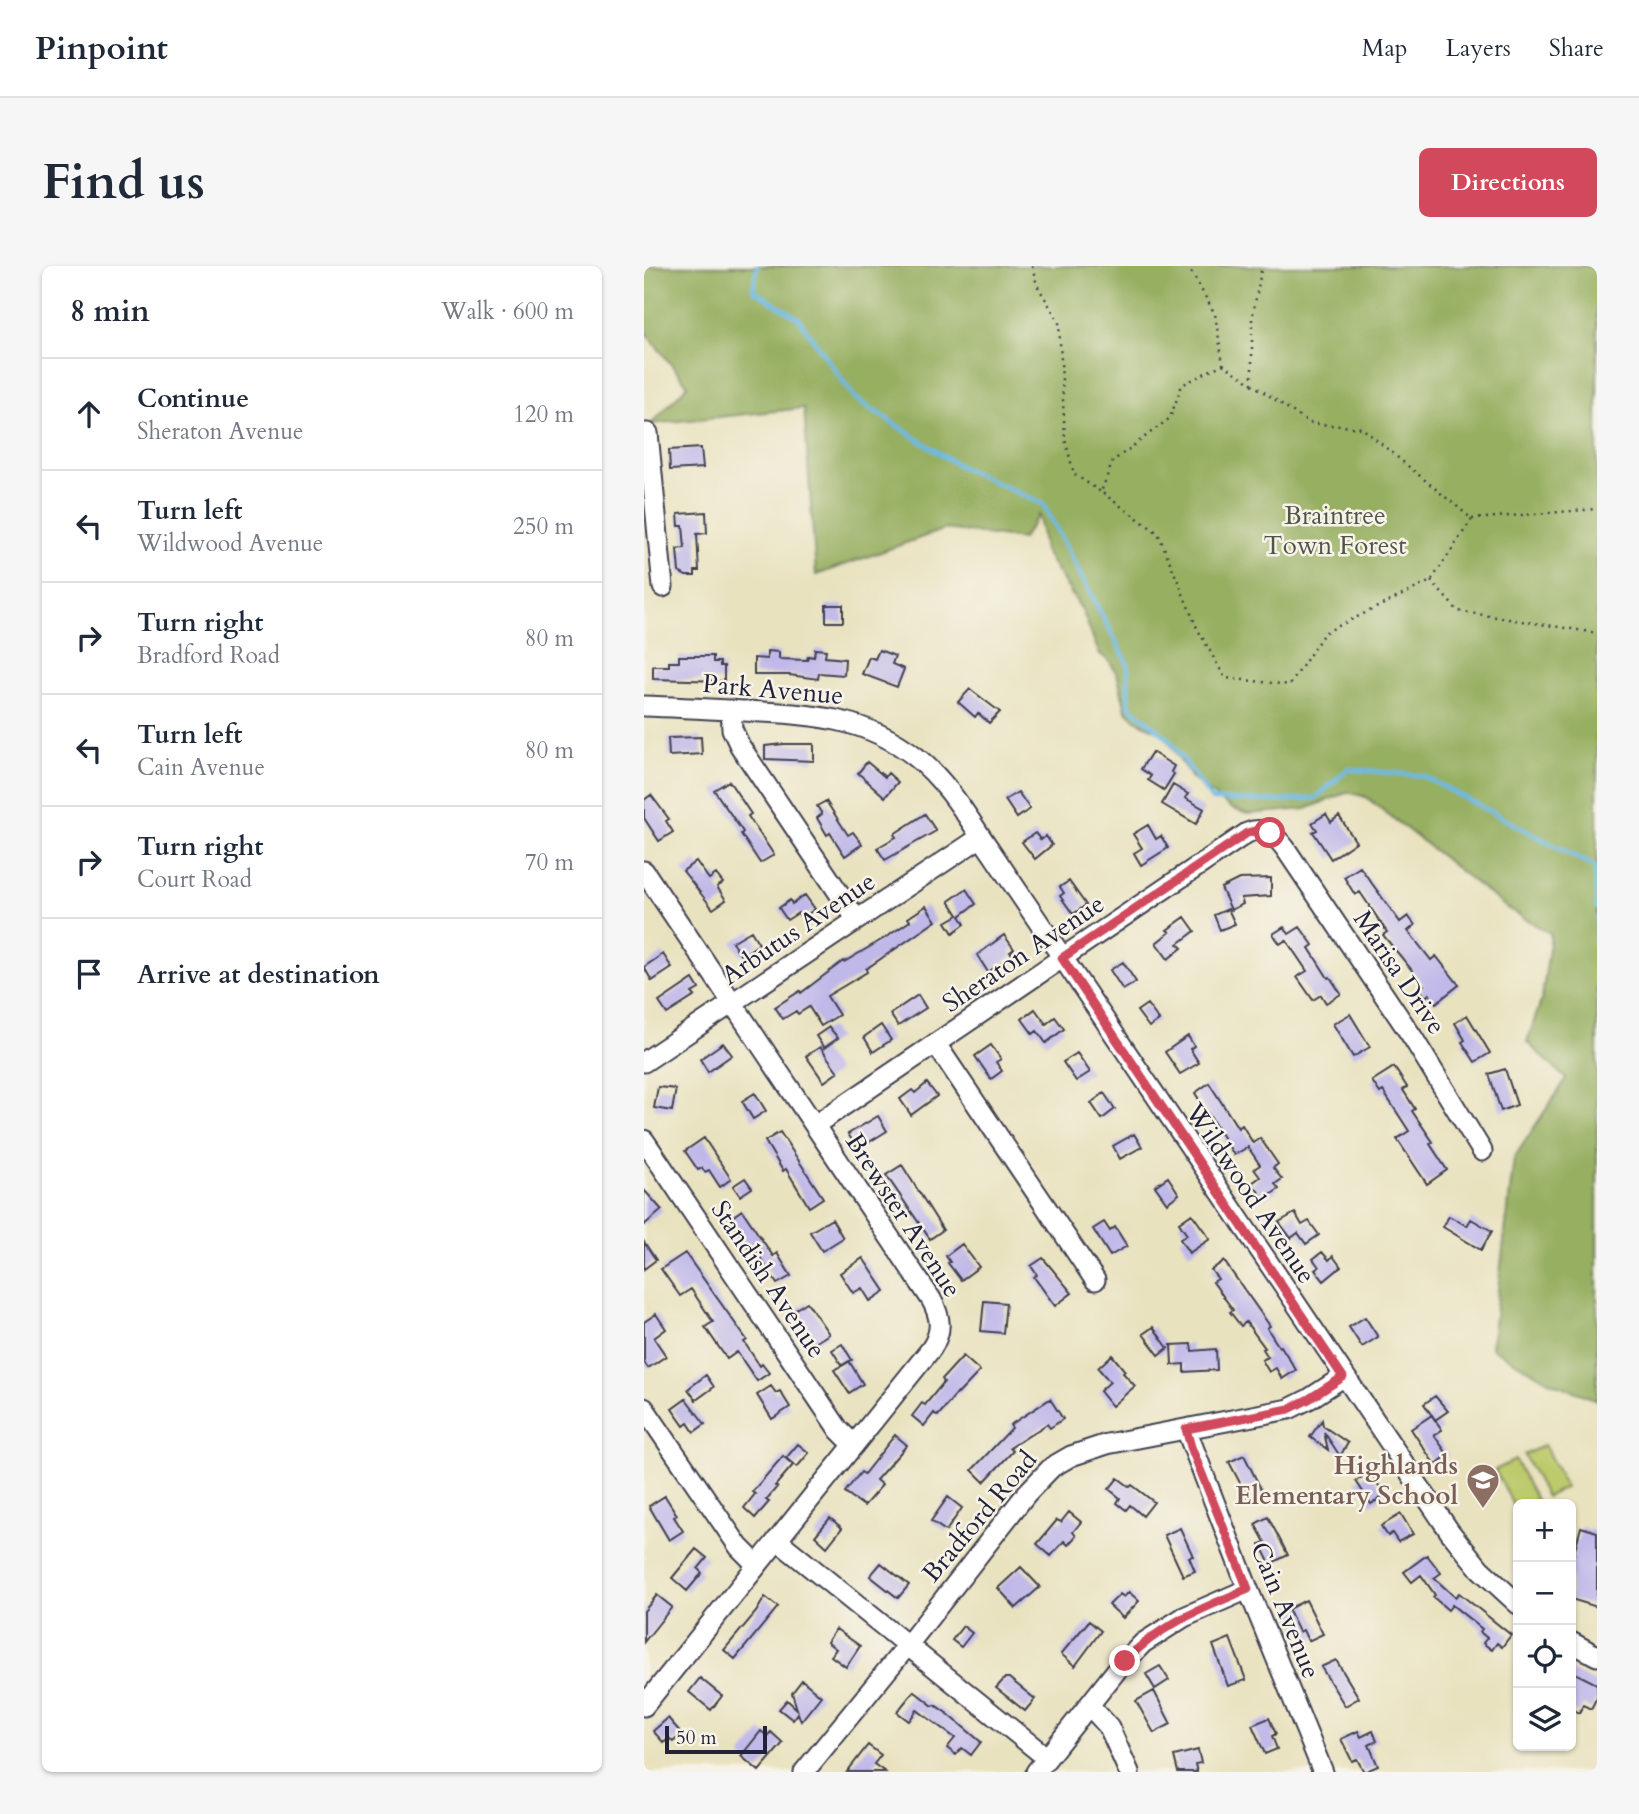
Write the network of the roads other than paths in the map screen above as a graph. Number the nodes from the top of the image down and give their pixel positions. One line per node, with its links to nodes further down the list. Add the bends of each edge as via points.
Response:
1 (646, 433): 2 (street)
2 (663, 587)
3 (644, 706): 4 (street, Park Avenue)
4 (731, 710): 5 (street, Park Avenue, via 823,716 866,727 916,757); 9 (street, via 732,729 740,746)
5 (954, 799): 7 (street, Wildwood Avenue)
6 (1264, 830): 10 (street, Sheraton Avenue, via 1247,833); 16 (street, Marisa Drive, via 1285,848 1413,1038)
7 (981, 837): 9 (street, Arbutus Avenue); 10 (street, Wildwood Avenue)
8 (644, 871): 11 (street, Brewster Avenue)
9 (857, 920): 11 (street, Arbutus Avenue)
10 (1062, 958): 12 (street, Sheraton Avenue); 18 (street, Wildwood Avenue)
11 (733, 1003): 13 (street, Arbutus Avenue); 14 (street, Brewster Avenue)
12 (936, 1044): 14 (street, Sheraton Avenue); 17 (street)
13 (644, 1062)
14 (815, 1125): 21 (street, Brewster Avenue, via 932,1299 940,1320 931,1349)
15 (644, 1140): 21 (street, Standish Avenue, via 839,1430)
16 (1482, 1151)
17 (1095, 1280)
18 (1343, 1377): 20 (street, Bradford Road, via 1289,1409); 25 (street, Wildwood Avenue, via 1458,1542)
19 (644, 1408): 23 (street, via 738,1547)
20 (1186, 1429): 24 (street, Cain Avenue); 27 (street, Bradford Road, via 1095,1447 1052,1468 1027,1493)
21 (854, 1444): 22 (street, Brewster Avenue)
22 (777, 1540): 23 (street, Brewster Avenue); 27 (street)
23 (757, 1565): 29 (street, Brewster Avenue)
24 (1248, 1589): 30 (street, via 1152,1636); 34 (street, Cain Avenue)
25 (1513, 1600)
26 (1576, 1645): 28 (street)
27 (907, 1646): 31 (street); 32 (street, Bradford Road)
28 (1597, 1656)
29 (647, 1695)
30 (1089, 1705): 31 (street); 33 (street, via 1109,1727)
31 (1041, 1765)
32 (804, 1772)
33 (1129, 1772)
34 (1323, 1772)

